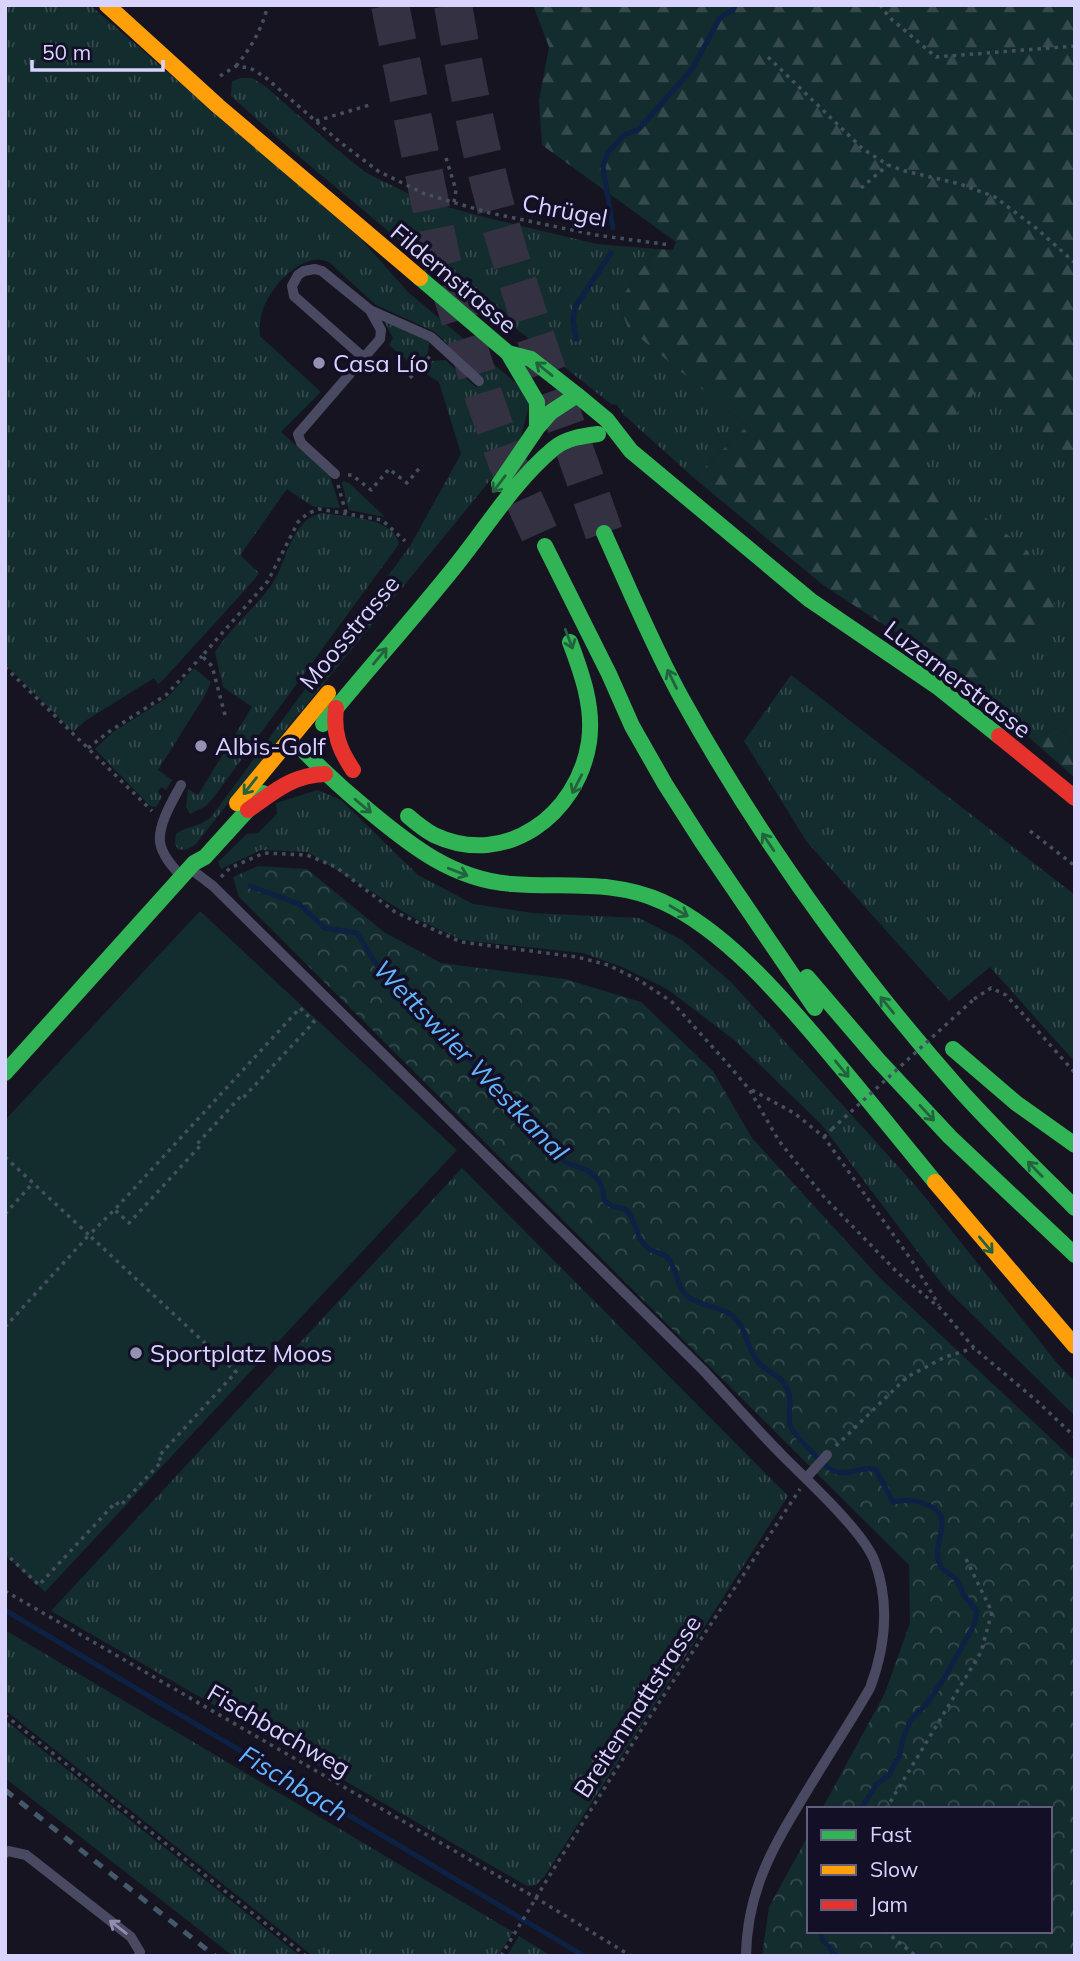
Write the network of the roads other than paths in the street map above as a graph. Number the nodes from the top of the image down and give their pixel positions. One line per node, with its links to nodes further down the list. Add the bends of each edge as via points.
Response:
1 (107, 5): 3 (main road, Fildernstrasse)
2 (370, 310): 4 (lane, via 381,334); 4 (lane, via 322,271 304,271 292,286 297,300); 5 (lane, via 421,331)
3 (508, 352): 6 (main road, Fildernstrasse, one-way to 3, via 531,359); 7 (main road); 8 (main road, via 537,402)
4 (364, 358): 11 (lane, via 298,435)
5 (479, 381)
6 (577, 395): 7 (main road, Moosstrasse); 10 (main road, Fildernstrasse, via 607,420)
7 (571, 412): 8 (main road, via 551,412); 9 (main road); 12 (main road, Moosstrasse)
8 (537, 428): 13 (main road, one-way to 13)
9 (598, 434): 10 (main road); 12 (main road, Moosstrasse, via 564,442)
10 (631, 451): 16 (main road, Fildernstrasse)
11 (335, 474)
12 (522, 483): 19 (main road, Moosstrasse, one-way to 12)
13 (473, 517)
14 (604, 533): 28 (main road, one-way to 14, via 751,818 680,694)
15 (544, 578): 29 (main road, via 539,550 672,796)
16 (810, 600): 24 (main road, Luzernerstrasse, via 939,688)
17 (564, 627): 26 (main road, one-way to 26, via 585,683 590,714 582,772 560,809 520,837 484,844 438,837)
18 (335, 684): 20 (main road, Moosstrasse)
19 (336, 708): 21 (main road, Moosstrasse); 21 (main road, via 334,735 358,774)
20 (294, 733): 21 (main road); 27 (main road, Moosstrasse, one-way to 27)
21 (309, 741): 22 (main road); 25 (main road, Moosstrasse)
22 (325, 774): 25 (main road, via 298,777); 39 (main road, one-way to 39, via 400,837 446,867 499,883 590,884 632,891 684,913 708,930 825,1048)
23 (181, 785): 27 (lane, via 170,804 160,842 167,859)
24 (1075, 798)
25 (248, 810): 27 (main road, Moosstrasse, via 205,858)
26 (400, 810)
27 (189, 869): 33 (main road, Moosstrasse); 41 (lane, via 213,886 703,1370)
28 (806, 899): 30 (main road); 36 (main road, one-way to 28, via 934,1059)
29 (752, 915): 32 (main road, via 812,1005); 37 (main road, one-way to 37, via 950,1137)
30 (918, 1015)
31 (946, 1042): 35 (main road, via 1016,1103)
32 (846, 1046)
33 (5, 1073)
34 (896, 1109): 38 (main road)
35 (1075, 1145)
36 (1075, 1208)
37 (1075, 1255)
38 (1075, 1327)
39 (1075, 1346)
40 (827, 1455): 41 (lane)
41 (806, 1478): 44 (lane, via 857,1533 874,1560 882,1591 883,1646 870,1688 764,1867 752,1905)
42 (5, 1853): 43 (lane, one-way to 42, via 131,1937 26,1855)
43 (139, 1956)
44 (746, 1956)

